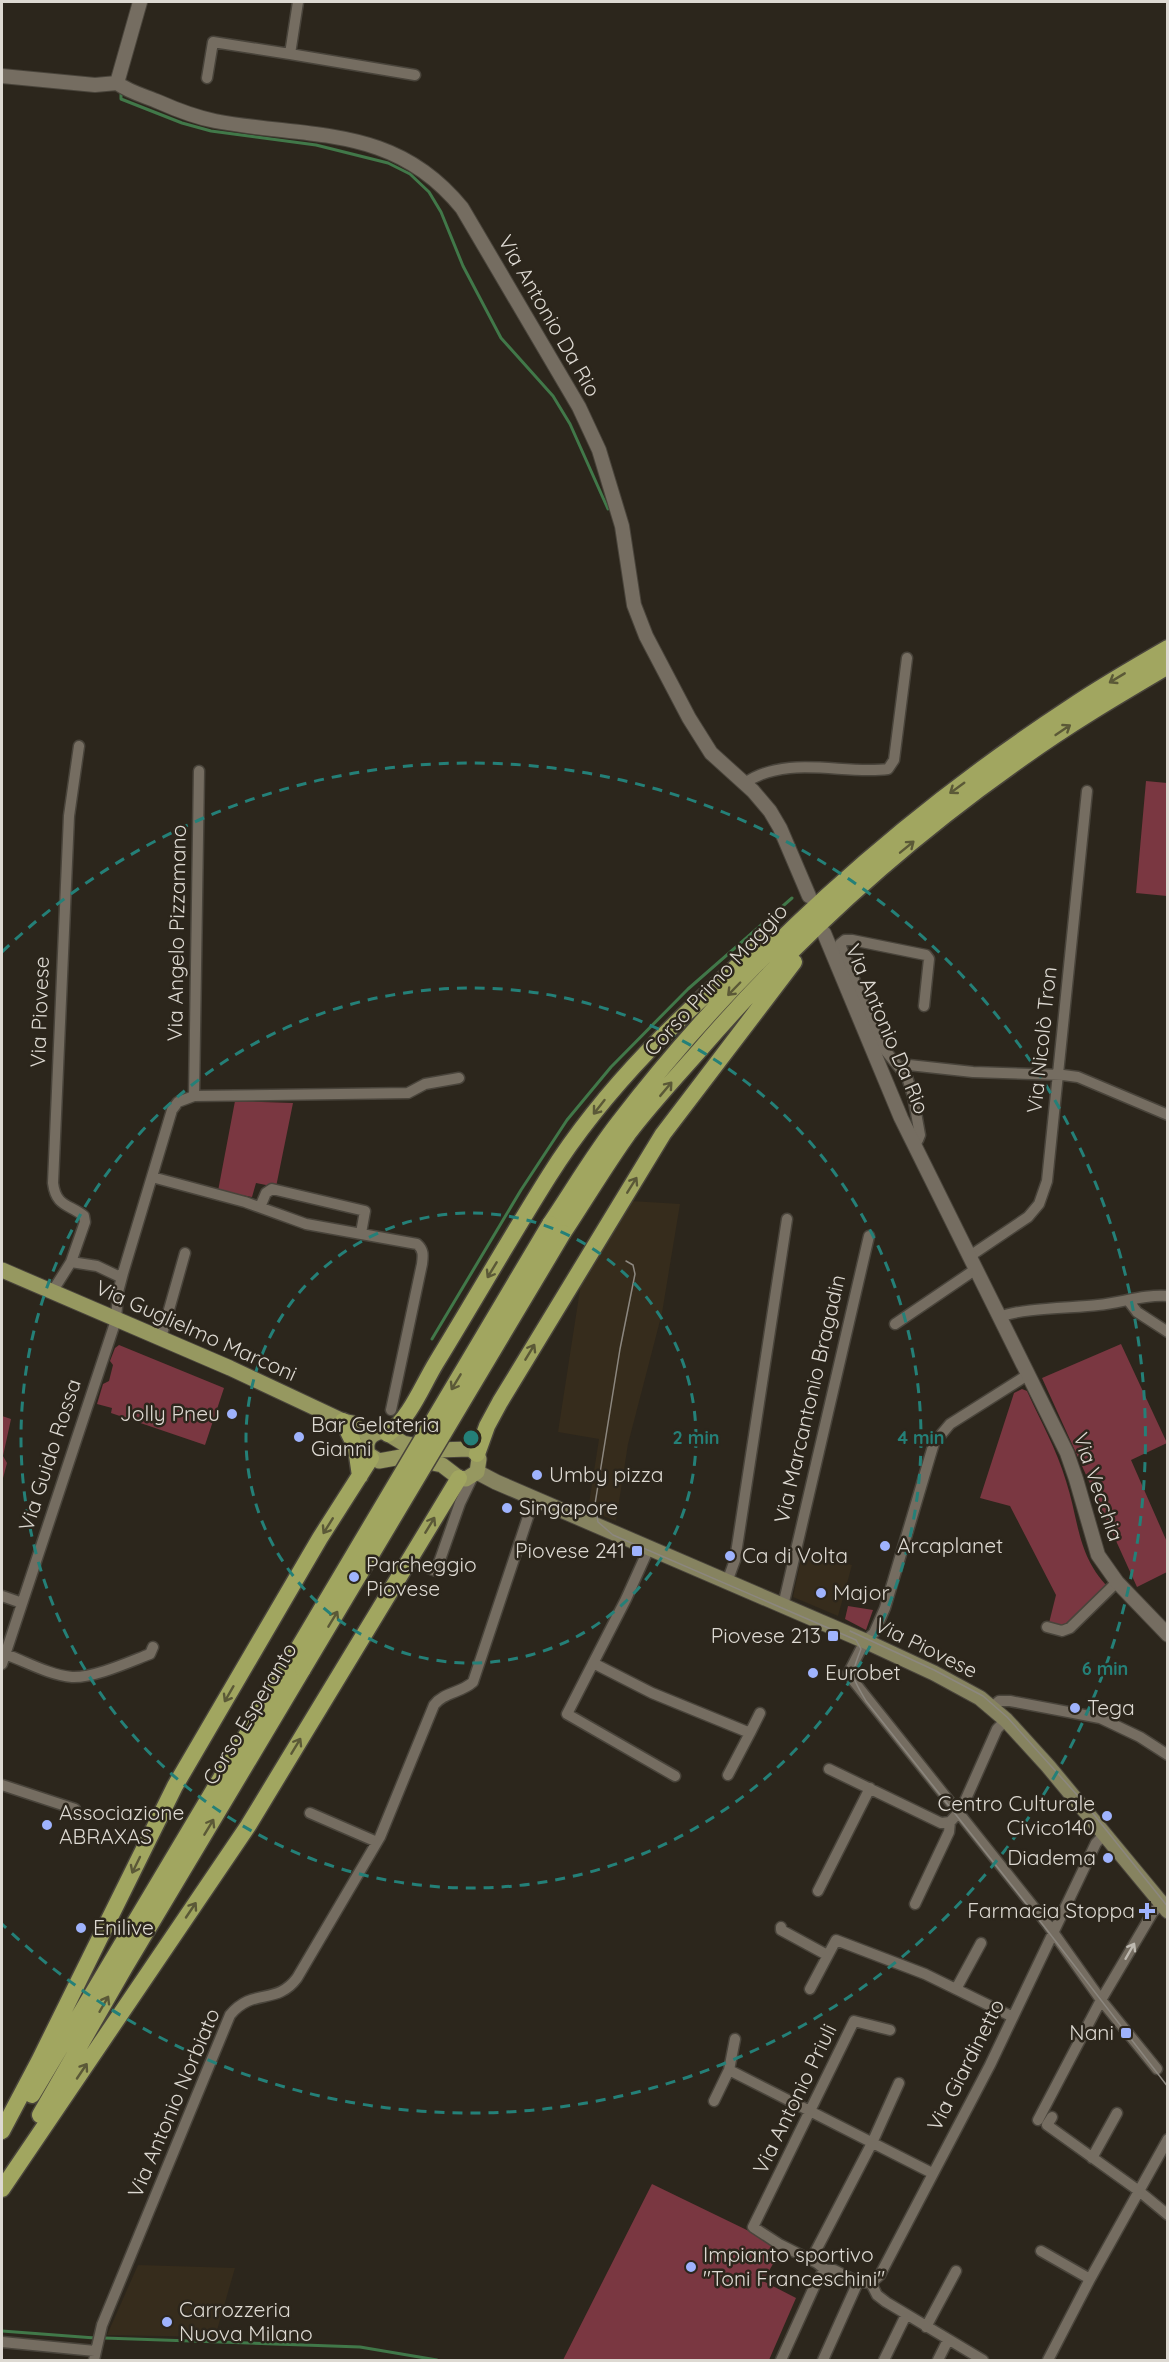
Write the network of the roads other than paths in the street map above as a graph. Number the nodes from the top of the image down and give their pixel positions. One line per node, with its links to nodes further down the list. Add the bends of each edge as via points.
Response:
1 (140, 2): 7 (street)
2 (298, 2): 3 (street)
3 (290, 54): 4 (street); 6 (street, via 213,42)
4 (415, 75)
5 (2, 76): 7 (street, via 96,85)
6 (207, 78)
7 (117, 83): 13 (street, Via Antonio Da Rio, via 192,116 371,145 408,160 446,188 462,208 579,407 599,450 622,526 634,605 656,657 711,753)
8 (1167, 648): 15 (highway, Corso Primo Maggio, one-way to 15, via 1071,706 945,797)
9 (907, 658): 13 (street, via 894,760 888,769 788,769)
10 (1167, 666): 15 (highway, Corso Primo Maggio, one-way to 10, via 1018,760)
11 (79, 746): 32 (street, Via Piovese, via 69,816 53,1183 61,1203 84,1216 84,1228)
12 (199, 771): 22 (street, Via Angelo Pizzamano)
13 (746, 783): 16 (street, Via Antonio Da Rio, via 780,828)
14 (1087, 791): 20 (street, Via Nicolò Tron)
15 (879, 861): 48 (highway, one-way to 48, via 816,897 719,982 609,1094 550,1174 406,1417); 50 (highway, one-way to 15, via 500,1402 670,1124 807,945); 51 (highway, Corso Primo Maggio, bridge, via 623,1128 563,1233)
16 (809, 896)
17 (824, 933): 24 (street, Via Antonio Da Rio)
18 (924, 1006): 19 (street, Via Antonio Da Rio, via 929,960 926,955 852,940 840,944 880,1044)
19 (902, 1068): 20 (street, via 909,1065); 24 (street, Via Antonio Da Rio, via 913,1096 920,1135)
20 (1058, 1075): 23 (street, via 1087,1080); 31 (street, Via Nicolò Tron, via 1047,1181 1039,1204 1016,1227)
21 (459, 1078): 22 (street, via 425,1084 408,1093)
22 (194, 1096): 25 (street, via 178,1102 172,1110)
23 (1167, 1115)
24 (913, 1142): 31 (street, Via Antonio Da Rio)
25 (152, 1177): 26 (street); 35 (street)
26 (260, 1207): 28 (street, via 306,1224); 28 (street, via 272,1189 365,1211)
27 (787, 1219): 58 (street, via 735,1560)
28 (361, 1233): 46 (street, via 422,1248)
29 (869, 1236): 62 (street, Via Marcantonio Bragadin)
30 (185, 1253): 43 (street)
31 (970, 1256): 33 (street, Via Antonio Da Rio)
32 (71, 1262): 35 (street, via 97,1266 118,1276); 36 (street, Via Piovese)
33 (976, 1269): 39 (street, Via Antonio Da Rio); 41 (street)
34 (2, 1270): 36 (main road, Via Guglielmo Marconi)
35 (123, 1273): 40 (street)
36 (52, 1292): 40 (main road, Via Guglielmo Marconi)
37 (1167, 1296): 38 (street)
38 (1128, 1300): 39 (street); 42 (street, via 1137,1312)
39 (1000, 1317): 44 (street, Via Antonio Da Rio)
40 (116, 1320): 43 (main road, Via Guglielmo Marconi); 61 (street, Via Guido Rossa)
41 (895, 1324)
42 (1167, 1332)
43 (161, 1338): 47 (main road, Via Guglielmo Marconi)
44 (1029, 1374): 45 (street, Via Antonio Da Rio); 65 (street, via 939,1434 885,1608 874,1633)
45 (1044, 1403): 59 (street, Via Vecchia, via 1072,1467 1098,1555)
46 (391, 1410)
47 (344, 1421): 49 (main road, Via Guglielmo Marconi, via 353,1423); 54 (highway, via 356,1448)
48 (388, 1434): 49 (main road, via 379,1432); 50 (main road, via 403,1443 437,1450 470,1449)
49 (370, 1437): 52 (main road, via 366,1444)
50 (477, 1454): 53 (main road, via 479,1466)
51 (422, 1455): 69 (highway, Corso Esperanto, bridge)
52 (371, 1458): 53 (main road, Via Piovese, via 384,1461 401,1457); 54 (highway)
53 (470, 1475): 55 (main road, Via Piovese); 57 (street, via 436,1571); 113 (highway, one-way to 53, via 248,1826)
54 (360, 1476): 106 (highway, one-way to 106, via 175,1786)
55 (534, 1499): 56 (main road, Via Piovese); 84 (street, Via Antonio Norbiato, via 472,1682 434,1705)
56 (649, 1548): 58 (main road, Via Piovese); 68 (street)
57 (428, 1568)
58 (727, 1582): 62 (main road, Via Piovese)
59 (1117, 1582): 63 (street, via 1070,1628 1062,1631); 64 (street, Via Vecchia)
60 (2, 1596): 61 (street)
61 (22, 1603): 67 (street, Via Guido Rossa)
62 (783, 1606): 65 (main road, Via Piovese)
63 (1047, 1627)
64 (1167, 1635)
65 (864, 1641): 70 (main road, Via Piovese, via 966,1689); 82 (street, via 848,1674)
66 (153, 1647): 67 (street, via 150,1654 133,1661 74,1677)
67 (3, 1659)
68 (593, 1663): 73 (street, via 652,1693); 77 (street, via 567,1714)
69 (297, 1666): 108 (highway, Corso Esperanto); 112 (highway, Corso Esperanto, one-way to 69)
70 (992, 1707): 72 (main road, Via Piovese); 74 (street, Via Piovese, via 999,1701 1010,1701 1100,1718)
71 (760, 1713): 73 (street)
72 (1006, 1720): 82 (street, via 997,1728); 83 (main road, Via Piovese)
73 (750, 1733): 76 (street)
74 (1167, 1755)
75 (830, 1769): 79 (street)
76 (728, 1775)
77 (675, 1776)
78 (2, 1785): 80 (street)
79 (870, 1788): 82 (street, via 941,1822); 85 (street)
80 (75, 1809)
81 (310, 1813): 84 (street)
82 (954, 1818): 86 (street); 89 (street)
83 (1104, 1835): 87 (main road, Via Piovese); 89 (street, Via Giardinetto, via 1096,1843)
84 (377, 1842): 127 (street, Via Antonio Norbiato, via 290,1988 249,1999 230,2015 102,2325)
85 (818, 1891)
86 (915, 1904)
87 (1165, 1908): 94 (street, one-way to 87, via 1153,1912)
88 (781, 1927): 91 (street)
89 (1053, 1934): 94 (street); 95 (street, Via Giardinetto)
90 (981, 1943): 93 (street)
91 (827, 1955): 92 (street); 93 (street, via 836,1940)
92 (810, 1989)
93 (956, 1989): 95 (street)
94 (1101, 2000): 98 (street); 105 (street)
95 (1013, 2017): 111 (street, Via Giardinetto)
96 (890, 2030): 102 (street, Via Antonio Priuli, via 854,2021)
97 (735, 2039): 99 (street)
98 (1157, 2069)
99 (729, 2070): 101 (street); 102 (street)
100 (899, 2083): 109 (street)
101 (714, 2101)
102 (810, 2112): 109 (street); 117 (street, Via Antonio Priuli, via 753,2227)
103 (1117, 2113): 110 (street)
104 (1052, 2117): 110 (street, via 1047,2125)
105 (1038, 2120)
106 (2, 2131)
107 (1167, 2139): 114 (street)
108 (2, 2144)
109 (872, 2144): 111 (street); 117 (street)
110 (1092, 2158): 114 (street)
111 (932, 2173): 122 (street, Via Giardinetto, via 880,2275)
112 (2, 2182)
113 (2, 2189)
114 (1139, 2191): 115 (street); 120 (street)
115 (1167, 2216)
116 (1041, 2251): 120 (street)
117 (811, 2260): 118 (street)
118 (826, 2270): 121 (street); 128 (street, via 815,2285)
119 (956, 2271): 124 (street)
120 (1090, 2278): 133 (street)
121 (858, 2282): 122 (street); 129 (street)
122 (871, 2283): 123 (street, via 877,2295)
123 (906, 2315): 124 (street); 130 (street)
124 (926, 2327): 125 (street)
125 (948, 2340): 131 (street); 132 (street)
126 (2, 2342): 127 (street, Via Antonio Norbiato)
127 (94, 2356)
128 (781, 2361)
129 (823, 2361)
130 (884, 2361)
131 (938, 2361)
132 (983, 2361)
133 (1048, 2361)

